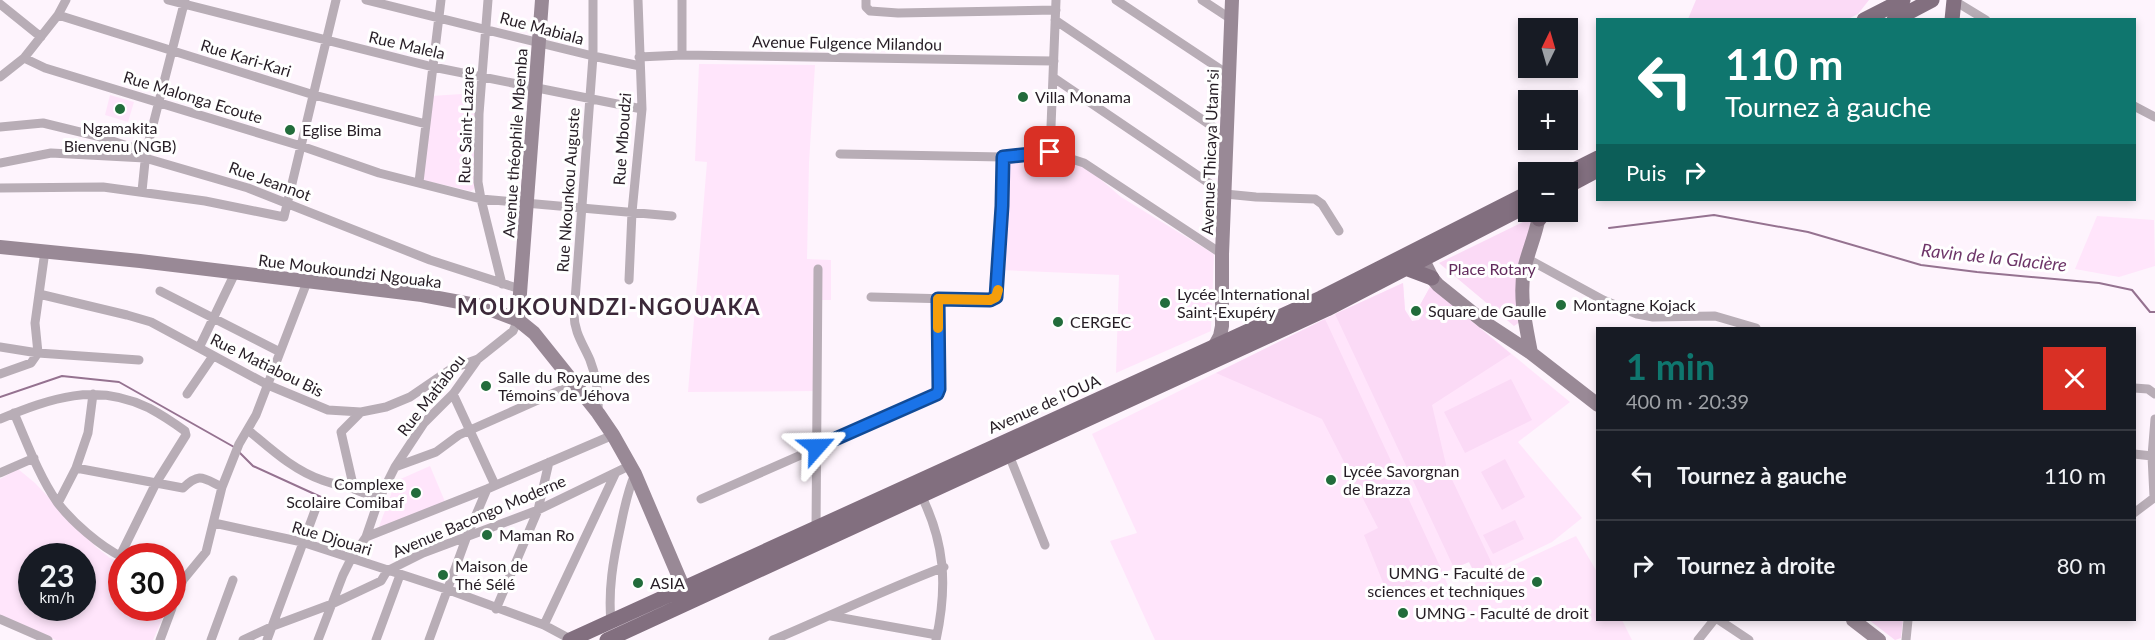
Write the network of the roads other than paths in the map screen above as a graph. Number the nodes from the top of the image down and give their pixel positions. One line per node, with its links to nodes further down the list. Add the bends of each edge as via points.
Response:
1 (66, 0): 23 (street)
2 (168, 0): 18 (street, Rue Malela)
3 (336, 0): 32 (street)
4 (366, 0): 19 (street, Rue Mabiala)
5 (441, 0): 24 (street)
6 (488, 0): 30 (street, Rue Saint-Lazare)
7 (542, 0): 33 (street, Avenue théophile Mbemba)
8 (593, 0): 36 (street, Rue Nkounkou Auguste)
9 (638, 0): 38 (street, Rue Mboudzi)
10 (682, 0): 35 (street)
11 (866, 0): 21 (street, via 870,11 897,13)
12 (1116, 0): 42 (street)
13 (1202, 0): 28 (street)
14 (1232, 0): 28 (street, Avenue Thicaya Utam'si)
15 (1903, 0): 22 (main road)
16 (1932, 0): 22 (main road)
17 (1954, 0): 26 (main road); 27 (street)
18 (185, 2): 32 (street, Rue Malela); 34 (street)
19 (387, 3): 24 (street, Rue Mabiala)
20 (0, 4): 31 (street)
21 (1056, 5): 29 (street)
22 (1887, 10): 25 (main road)
23 (58, 15): 31 (street); 34 (street, Rue Kari-Kari)
24 (439, 18): 30 (street, Rue Mabiala); 40 (street)
25 (1867, 18)
26 (1952, 18)
27 (1983, 18)
28 (1231, 19): 42 (street, Avenue Thicaya Utam'si)
29 (1055, 20): 39 (street); 54 (street)
30 (486, 28): 33 (street, Rue Mabiala); 43 (street, Rue Saint-Lazare)
31 (41, 37): 37 (street)
32 (327, 42): 40 (street, Rue Malela); 46 (street)
33 (538, 42): 36 (street, Rue Mabiala); 45 (street, Avenue théophile Mbemba)
34 (171, 51): 46 (street, Rue Kari-Kari); 48 (street)
35 (682, 55): 38 (street, Avenue Fulgence Milandou); 39 (street, Avenue Fulgence Milandou)
36 (593, 57): 38 (street, Rue Mabiala); 47 (street, Rue Nkounkou Auguste)
37 (24, 58): 41 (street); 48 (street, Rue Malonga Ecoute)
38 (640, 61): 50 (street, Rue Mboudzi)
39 (1054, 61): 44 (street)
40 (433, 67): 43 (street, Rue Malela); 52 (street)
41 (2, 73)
42 (1229, 75): 54 (street, Avenue Thicaya Utam'si)
43 (481, 76): 45 (street, Rue Malela); 69 (street, Rue Saint-Lazare)
44 (1054, 78): 56 (street); 68 (street)
45 (536, 88): 47 (street, Rue Malela); 72 (street, Avenue théophile Mbemba)
46 (314, 95): 52 (street, Rue Kari-Kari); 55 (street)
47 (589, 99): 50 (street, Rue Malela); 73 (street, Rue Nkounkou Auguste)
48 (158, 102): 55 (street, Rue Malonga Ecoute); 58 (street)
49 (2136, 107): 51 (street)
50 (642, 109): 75 (street, Rue Mboudzi)
51 (2155, 117)
52 (426, 124): 65 (street)
53 (0, 127): 58 (street, via 43,123 97,136)
54 (1228, 137): 68 (street, Avenue Thicaya Utam'si)
55 (301, 146): 65 (street, Rue Malonga Ecoute, via 379,173); 71 (street)
56 (1050, 152): 59 (street); 81 (street, via 1084,163)
57 (840, 154): 59 (street)
58 (146, 155): 61 (street, Rue Jeannot, via 51,153); 67 (street); 71 (street, Rue Jeannot)
59 (1003, 157): 95 (street, via 996,297)
60 (1596, 159): 62 (main road)
61 (0, 163)
62 (1578, 168)
63 (1596, 171): 64 (main road)
64 (1578, 181)
65 (419, 182): 69 (street, Rue Malonga Ecoute)
66 (0, 188): 67 (street, via 103,187)
67 (142, 191): 71 (street, via 282,217)
68 (1225, 194): 78 (street, via 1315,199); 81 (street, Avenue Thicaya Utam'si)
69 (481, 199): 72 (street, Rue Malonga Ecoute); 90 (street, Rue Saint-Lazare)
70 (1518, 199): 82 (main road, Avenue de l'OUA)
71 (289, 203): 90 (street, Rue Jeannot, via 430,260)
72 (527, 204): 73 (street, Rue Malonga Ecoute); 91 (street, Avenue théophile Mbemba)
73 (582, 209): 75 (street, Rue Malonga Ecoute); 120 (street, Rue Nkounkou Auguste, via 574,324 599,387)
74 (1518, 210): 82 (main road, Avenue de l'OUA)
75 (632, 212): 76 (street, Rue Malonga Ecoute); 88 (street, Rue Mboudzi)
76 (672, 216)
77 (1538, 222): 83 (street)
78 (1339, 231)
79 (0, 247): 80 (street, Rue Moukoundzi Ngouaka)
80 (45, 251): 86 (street, Rue Moukoundzi Ngouaka); 93 (street)
81 (1222, 254): 96 (street, Avenue Thicaya Utam'si)
82 (1421, 255): 85 (main road, Avenue de l'OUA); 87 (street); 100 (main road, Avenue de l'OUA, via 1369,276)
83 (1526, 258): 99 (street, via 1637,314 1653,318 1715,316); 106 (street, via 1522,300)
84 (818, 268): 127 (street)
85 (1408, 269): 87 (main road); 100 (main road, Avenue de l'OUA)
86 (235, 273): 89 (street, Rue Moukoundzi Ngouaka); 97 (street)
87 (1432, 278): 106 (street, via 1484,322)
88 (629, 280)
89 (307, 282): 98 (street, Rue Moukoundzi Ngouaka, via 460,301); 103 (street)
90 (502, 284): 91 (street, Rue Jeannot)
91 (520, 289): 98 (street, Avenue théophile Mbemba)
92 (159, 291): 97 (street)
93 (39, 294): 102 (street, Rue Matiabou Bis, via 151,322); 104 (street, via 35,323)
94 (871, 297): 95 (street)
95 (938, 299): 127 (street, via 937,394)
96 (1222, 305): 100 (street, Avenue Thicaya Utam'si, via 1226,322); 105 (street, Avenue Thicaya Utam'si)
97 (214, 317): 102 (street); 103 (street)
98 (518, 320): 108 (street, Rue Matiabou, via 509,335); 111 (street, Rue Moukoundzi Ngouaka, via 534,333)
99 (1753, 327)
100 (1248, 339): 105 (main road, Avenue de l'OUA)
101 (0, 346): 104 (street)
102 (199, 348): 107 (street, Rue Matiabou Bis)
103 (280, 352): 112 (street)
104 (38, 353): 109 (street); 110 (street, via 31,363)
105 (1216, 353): 130 (main road, Avenue de l'OUA); 142 (main road, Avenue de l'OUA)
106 (1531, 353): 118 (street)
107 (213, 356): 112 (street, Rue Matiabou Bis); 115 (street)
108 (478, 359): 116 (street, Rue Matiabou); 119 (street, Rue Matiabou Bis, via 452,369 401,402)
109 (139, 360)
110 (0, 374)
111 (574, 384): 120 (street, Rue Moukoundzi Ngouaka); 125 (street)
112 (268, 385): 119 (street, Rue Matiabou Bis, via 328,410); 124 (street)
113 (2136, 388): 117 (street)
114 (93, 394): 121 (street, via 65,396); 134 (street, via 88,433); 138 (street, via 139,404 186,432)
115 (187, 394)
116 (453, 394): 125 (street); 133 (street, Rue Matiabou, via 424,423)
117 (2155, 394)
118 (1596, 403)
119 (361, 412): 141 (street, via 341,432)
120 (598, 412): 126 (street, Rue Moukoundzi Ngouaka)
121 (14, 413): 122 (street); 131 (street)
122 (0, 418)
123 (2155, 419): 129 (street)
124 (249, 430): 140 (street, via 239,444); 141 (street, via 306,474)
125 (469, 431): 133 (street, via 436,452); 139 (street)
126 (613, 435): 132 (street); 135 (street, Rue Moukoundzi Ngouaka)
127 (817, 447): 145 (street); 151 (street)
128 (2136, 454): 129 (street)
129 (2154, 455): 143 (street)
130 (1009, 456): 142 (main road, Avenue de l'OUA); 156 (street)
131 (34, 458): 136 (street); 146 (street)
132 (549, 462): 139 (street); 148 (street)
133 (395, 467): 144 (street, Rue Matiabou)
134 (76, 468): 138 (street); 146 (street)
135 (633, 470): 137 (street, Avenue Bacongo Moderne); 164 (street, Rue Moukoundzi Ngouaka); 175 (street, via 611,574)
136 (0, 473)
137 (615, 474): 148 (street, Avenue Bacongo Moderne); 176 (street)
138 (156, 483): 140 (street, via 183,488 201,477); 155 (street)
139 (491, 487): 152 (street); 153 (street)
140 (222, 488): 150 (street)
141 (354, 489): 144 (street)
142 (918, 489): 151 (main road, Avenue de l'OUA); 159 (street, via 937,530)
143 (2154, 497): 149 (street)
144 (379, 499): 153 (street, Rue Matiabou)
145 (701, 499)
146 (58, 503): 157 (street)
147 (316, 505): 154 (street)
148 (538, 510): 152 (street, Avenue Bacongo Moderne); 167 (street)
149 (2136, 511)
150 (214, 523): 154 (street, Rue Djouari); 162 (street, via 206,552)
151 (816, 535): 164 (main road, Avenue de l'OUA); 188 (main road, Avenue de l'OUA)
152 (467, 536): 160 (street, Avenue Bacongo Moderne); 165 (street)
153 (366, 537): 158 (street, Rue Matiabou)
154 (302, 542): 158 (street, Rue Djouari); 177 (street)
155 (128, 543)
156 (1045, 544)
157 (108, 550)
158 (351, 559): 160 (street, Rue Djouari); 166 (street, Rue Matiabou)
159 (944, 567): 168 (street, via 891,586); 178 (street)
160 (387, 571): 161 (street, Rue Djouari); 166 (street, Avenue Bacongo Moderne, via 381,581)
161 (400, 575): 165 (street, Rue Djouari); 185 (street)
162 (186, 576)
163 (233, 580): 181 (street)
164 (684, 589): 175 (main road, Avenue de l'OUA)
165 (449, 590): 167 (street, Rue Djouari); 186 (street)
166 (332, 604): 177 (street, Avenue Bacongo Moderne); 184 (street, Rue Matiabou)
167 (496, 609): 176 (street, Rue Djouari)
168 (831, 616): 178 (street); 189 (street)
169 (0, 618): 179 (street)
170 (167, 621): 180 (street)
171 (1713, 621): 190 (street)
172 (1720, 621): 191 (street)
173 (1854, 621): 192 (street)
174 (1908, 621): 193 (street)
175 (611, 622): 187 (main road, Avenue de l'OUA)
176 (544, 625): 187 (street, Rue Djouari)
177 (273, 626): 182 (street, Avenue Bacongo Moderne); 183 (street)
178 (936, 638)
179 (48, 640)
180 (160, 640)
181 (211, 640)
182 (243, 640)
183 (267, 640)
184 (318, 640)
185 (376, 640)
186 (429, 640)
187 (571, 640)
188 (607, 640)
189 (773, 640)
190 (1698, 640)
191 (1749, 640)
192 (1879, 640)
193 (1906, 640)

